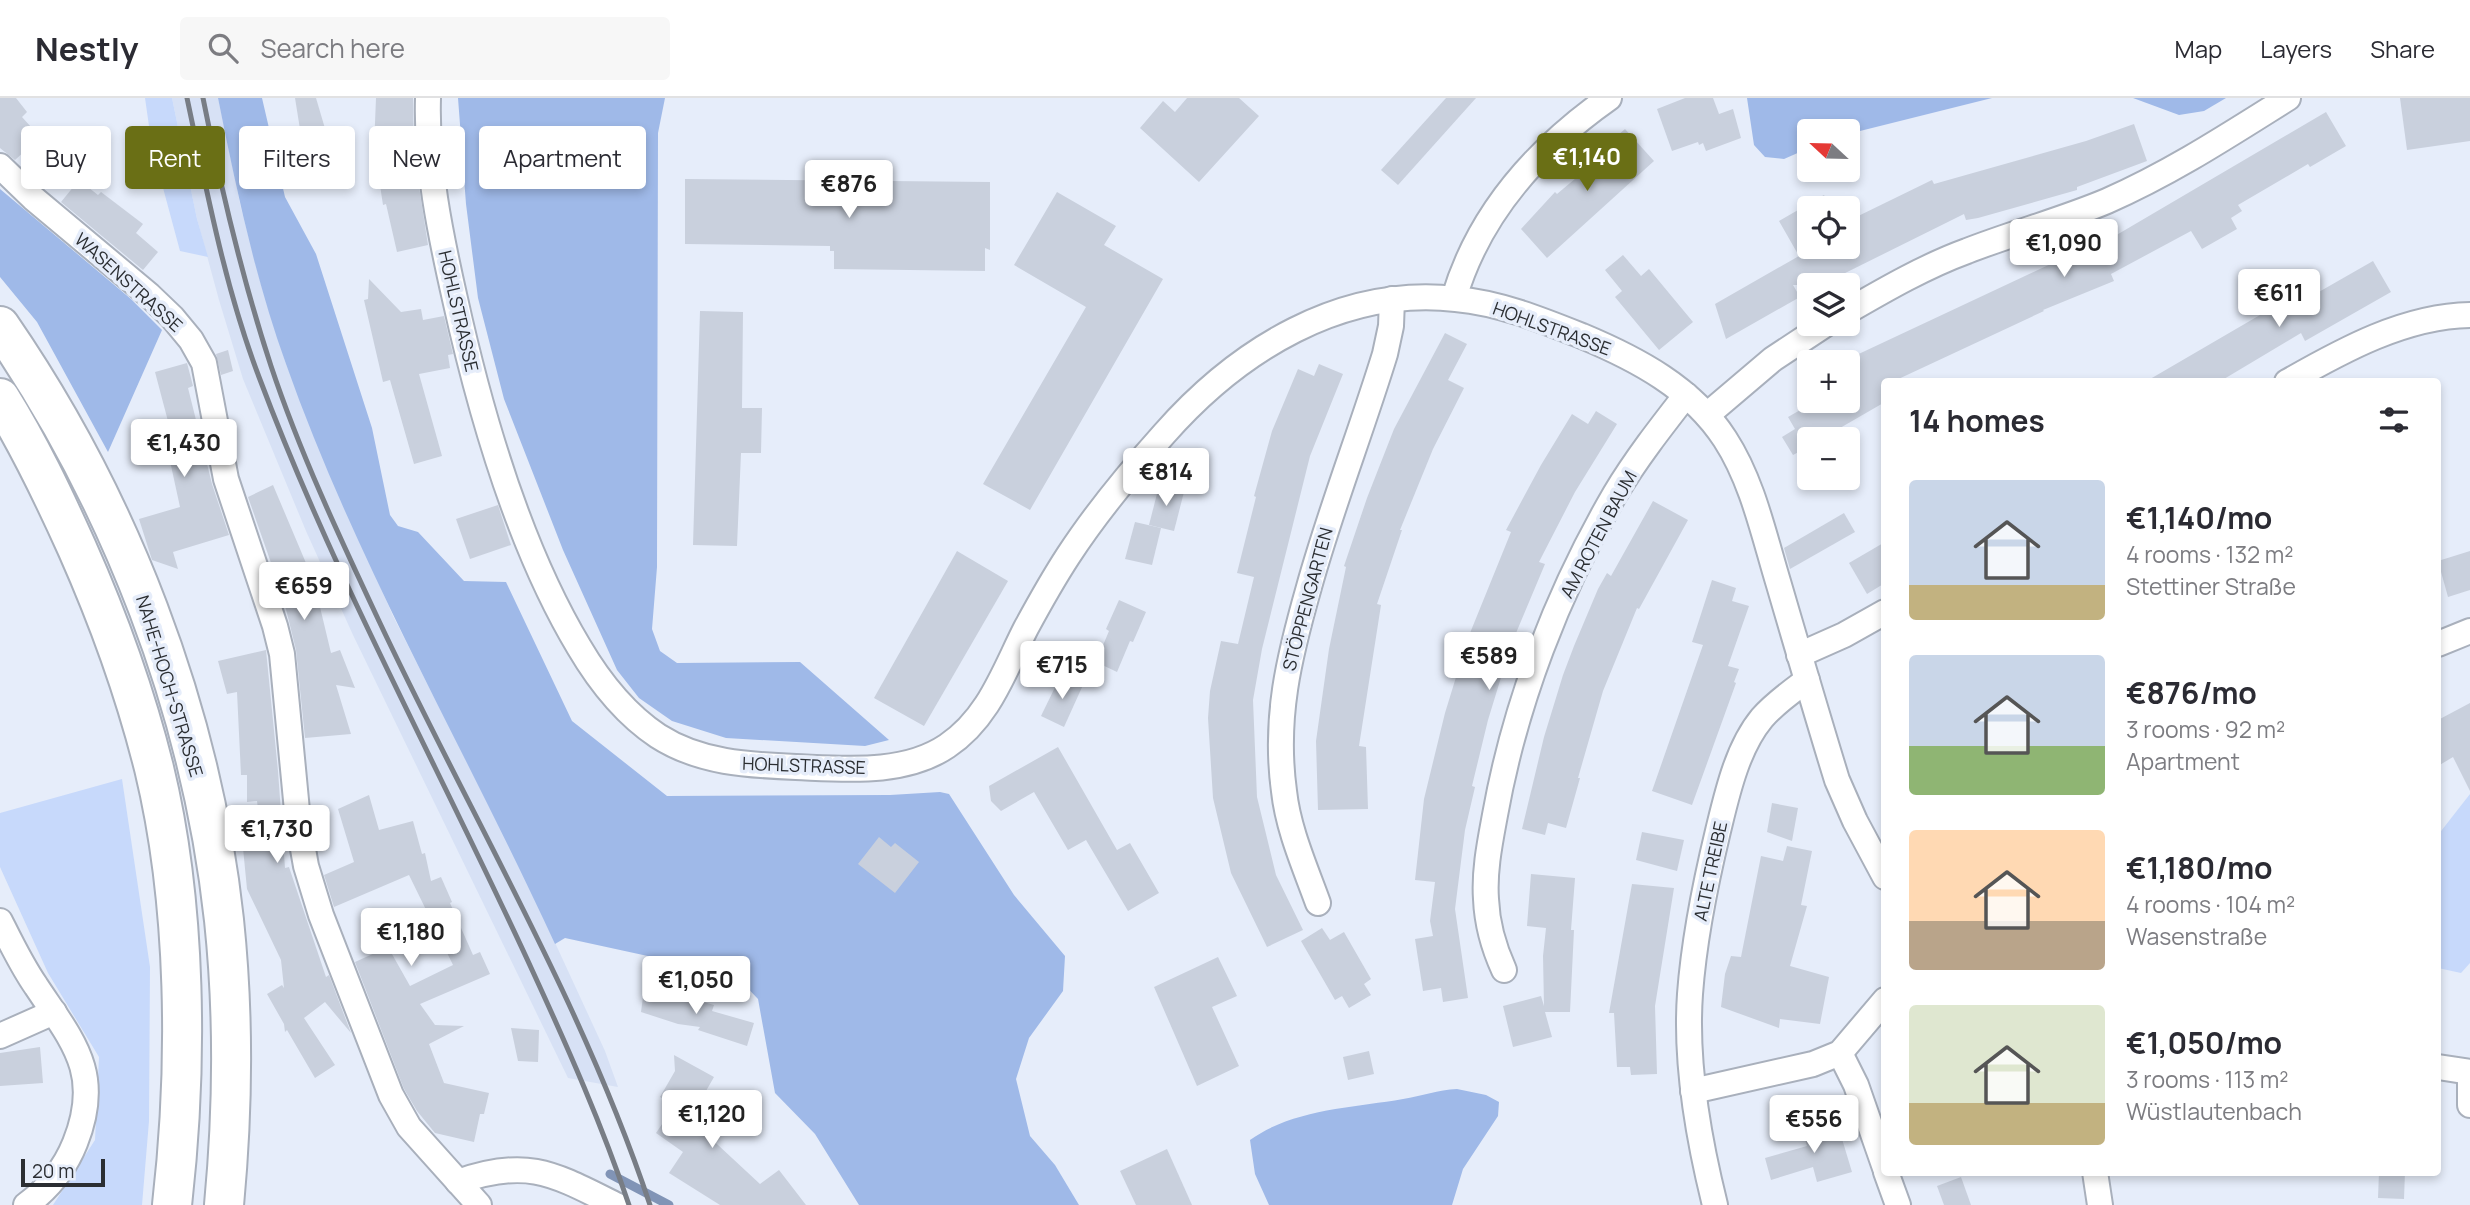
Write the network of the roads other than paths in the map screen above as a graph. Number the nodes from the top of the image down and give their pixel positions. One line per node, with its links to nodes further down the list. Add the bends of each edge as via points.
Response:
1 (428, 98): 6 (street, HOHLSTRASSE, via 428,148 446,259 494,446 528,543 579,648 608,689 661,738 724,762 846,769 895,765 925,758 945,747 987,706 1069,555 1108,501 1208,388 1264,346 1300,326 1350,307)
2 (1609, 98): 5 (street, via 1517,180 1477,240)
3 (2288, 98): 7 (street, via 2146,183 1965,251)
4 (0, 166): 35 (street, WASENSTRASSE, via 172,317 204,363 226,479 282,654 298,821 321,915 391,1095 410,1127)
5 (1454, 298): 6 (street, HOHLSTRASSE); 12 (street, HOHLSTRASSE, via 1519,312 1601,344)
6 (1392, 299): 21 (street, STÖPPENGARTEN, via 1385,354 1317,559 1286,672 1280,716 1284,794)
7 (1860, 305)
8 (2470, 315): 11 (street, via 2401,327)
9 (0, 326): 38 (main road, NAHE-HOCH-STRASSE, via 52,406 129,560 159,640 198,776 224,920 230,1007 232,1091)
10 (1808, 336): 14 (street)
11 (2295, 378)
12 (1686, 395): 14 (street, HOHLSTRASSE); 23 (street, AM ROTEN BAUM, via 1615,494 1561,604 1520,708 1497,800 1485,896 1494,949)
13 (0, 398): 37 (main road, via 47,483 96,592 125,669 154,769 170,855 179,950 181,1096)
14 (1707, 415): 18 (street, HOHLSTRASSE, via 1741,466)
15 (1881, 614): 18 (street)
16 (2470, 631): 17 (street)
17 (2441, 643)
18 (1799, 655): 19 (street, HOHLSTRASSE)
19 (1807, 680): 20 (street, HOHLSTRASSE, via 1837,780); 30 (street, ALTE TREIBE, via 1761,720 1743,751 1725,804 1695,942 1690,996)
20 (1881, 870)
21 (1318, 903)
22 (0, 920): 25 (street)
23 (1504, 970)
24 (1881, 1005): 27 (street)
25 (54, 1012): 26 (street); 36 (street, via 79,1052 88,1100 70,1155 51,1182)
26 (0, 1036)
27 (1840, 1053): 30 (street, via 1813,1064); 32 (street)
28 (2441, 1067): 29 (street)
29 (2470, 1072): 31 (street)
30 (1693, 1091): 41 (street, ALTE TREIBE)
31 (2470, 1105)
32 (1881, 1156)
33 (1888, 1176): 42 (street)
34 (2096, 1176): 43 (street)
35 (458, 1182): 39 (street, WASENSTRASSE); 40 (street, via 499,1170 535,1170)
36 (26, 1205)
37 (172, 1205)
38 (224, 1205)
39 (479, 1205)
40 (616, 1205)
41 (1715, 1205)
42 (1898, 1205)
43 (2100, 1205)

